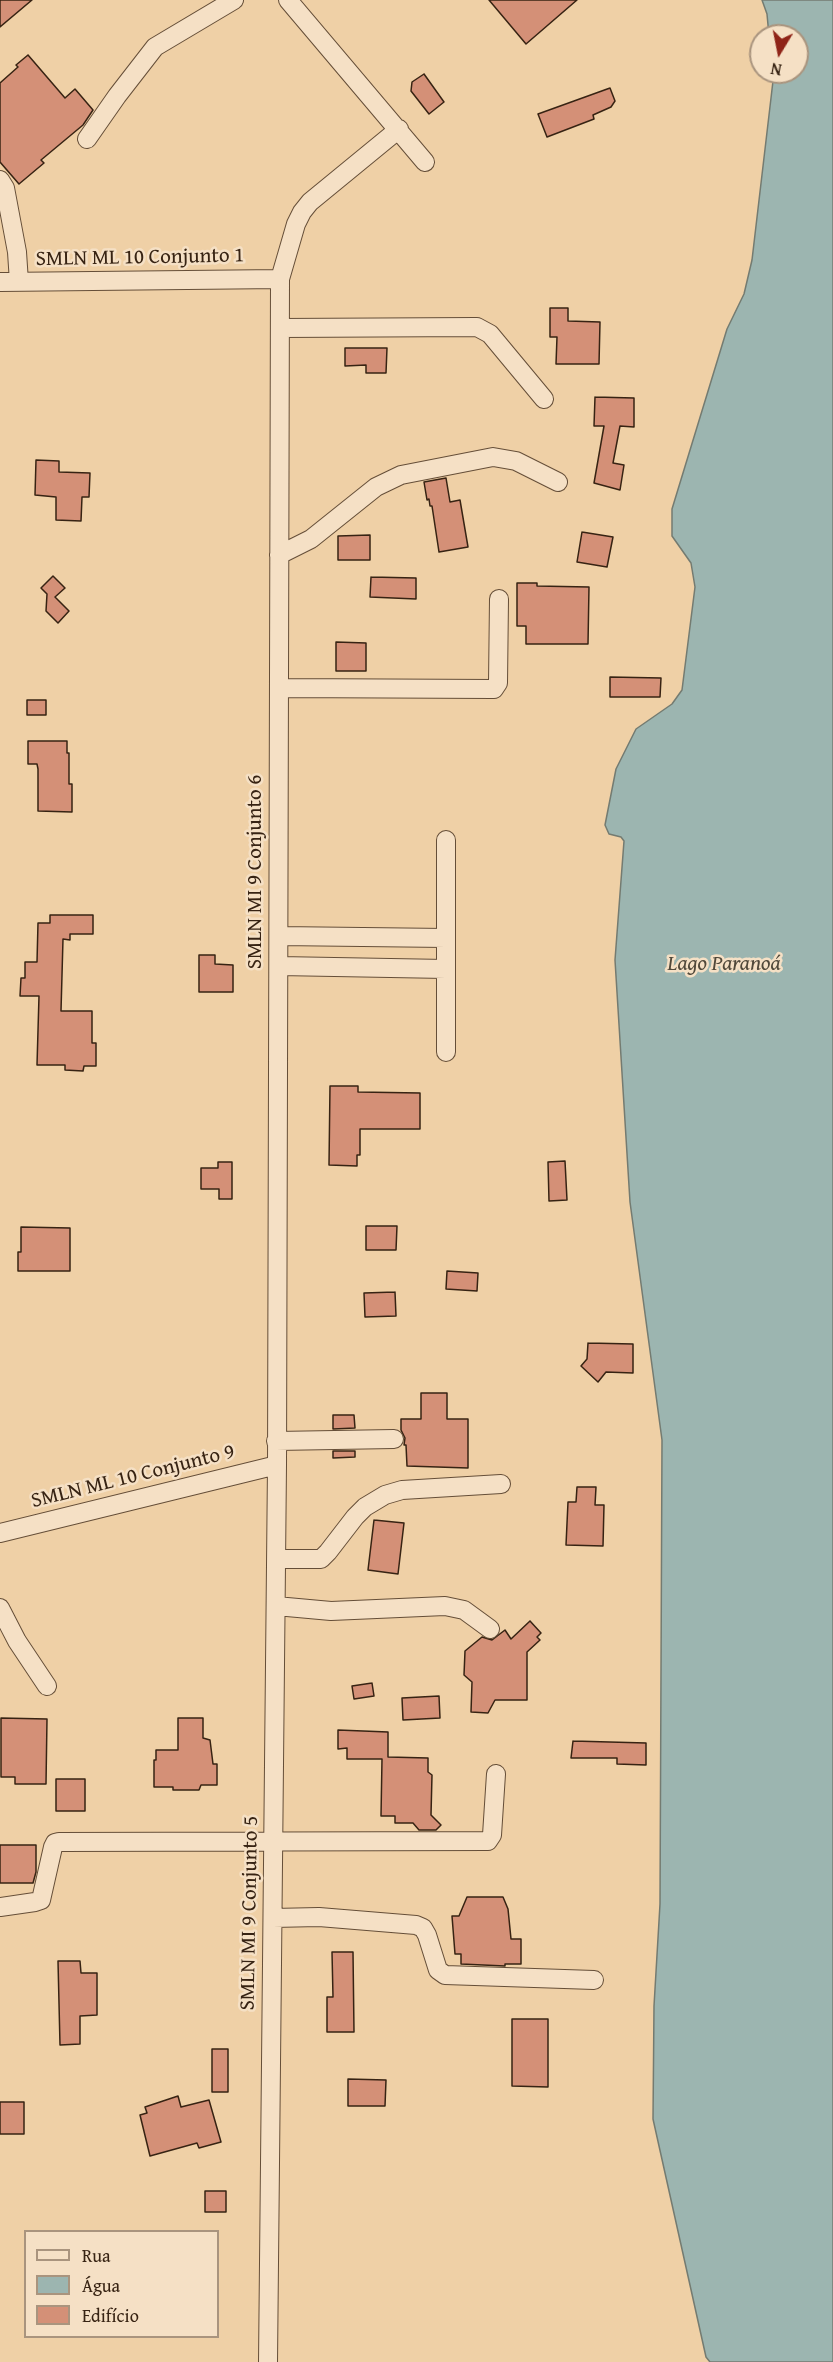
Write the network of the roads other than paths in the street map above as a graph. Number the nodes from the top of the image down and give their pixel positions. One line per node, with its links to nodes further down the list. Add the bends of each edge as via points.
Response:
1 (234, 0): 4 (street, via 155,47)
2 (288, 0): 3 (street)
3 (399, 129): 5 (street); 7 (street, SMLN MI 9 Conjunto 6, via 302,212)
4 (87, 139)
5 (425, 162)
6 (0, 180): 9 (street, via 5,188 17,252)
7 (280, 279): 9 (street, SMLN ML 10 Conjunto 1); 10 (street, SMLN MI 9 Conjunto 6)
8 (0, 282): 9 (street, SMLN ML 10 Conjunto 1)
9 (19, 282)
10 (280, 328): 11 (street, via 477,327 490,334); 13 (street, SMLN MI 9 Conjunto 6)
11 (544, 399)
12 (558, 482): 13 (street, via 516,461 493,458 401,475 376,487 312,539)
13 (279, 555): 15 (street, SMLN MI 9 Conjunto 6)
14 (500, 599): 15 (street, via 498,683 494,689)
15 (279, 688): 17 (street, SMLN MI 9 Conjunto 6)
16 (446, 840): 18 (street)
17 (279, 936): 18 (street); 19 (street, SMLN MI 9 Conjunto 6)
18 (446, 938): 20 (street)
19 (279, 966): 20 (street); 23 (street, SMLN MI 9 Conjunto 6)
20 (446, 969): 21 (street)
21 (446, 1052)
22 (394, 1439): 23 (street)
23 (276, 1441): 24 (street, SMLN MI 9 Conjunto 6)
24 (277, 1465): 26 (street, SMLN ML 10 Conjunto 9); 27 (street, SMLN MI 9 Conjunto 5)
25 (501, 1484): 27 (street, via 385,1494 355,1516 321,1559)
26 (0, 1533)
27 (276, 1559): 28 (street, SMLN MI 9 Conjunto 5)
28 (276, 1606): 30 (street, via 331,1611 445,1606 464,1610); 33 (street, SMLN MI 9 Conjunto 5)
29 (0, 1608): 31 (street)
30 (490, 1629)
31 (47, 1686)
32 (496, 1774): 33 (street, via 492,1835 488,1841)
33 (273, 1840): 34 (street, via 56,1842 41,1900); 35 (street, SMLN MI 9 Conjunto 5)
34 (0, 1907)
35 (273, 1918): 36 (street, via 319,1917 416,1925 423,1928 438,1970 445,1975); 37 (street, SMLN MI 9 Conjunto 5)
36 (594, 1980)
37 (268, 2362)

